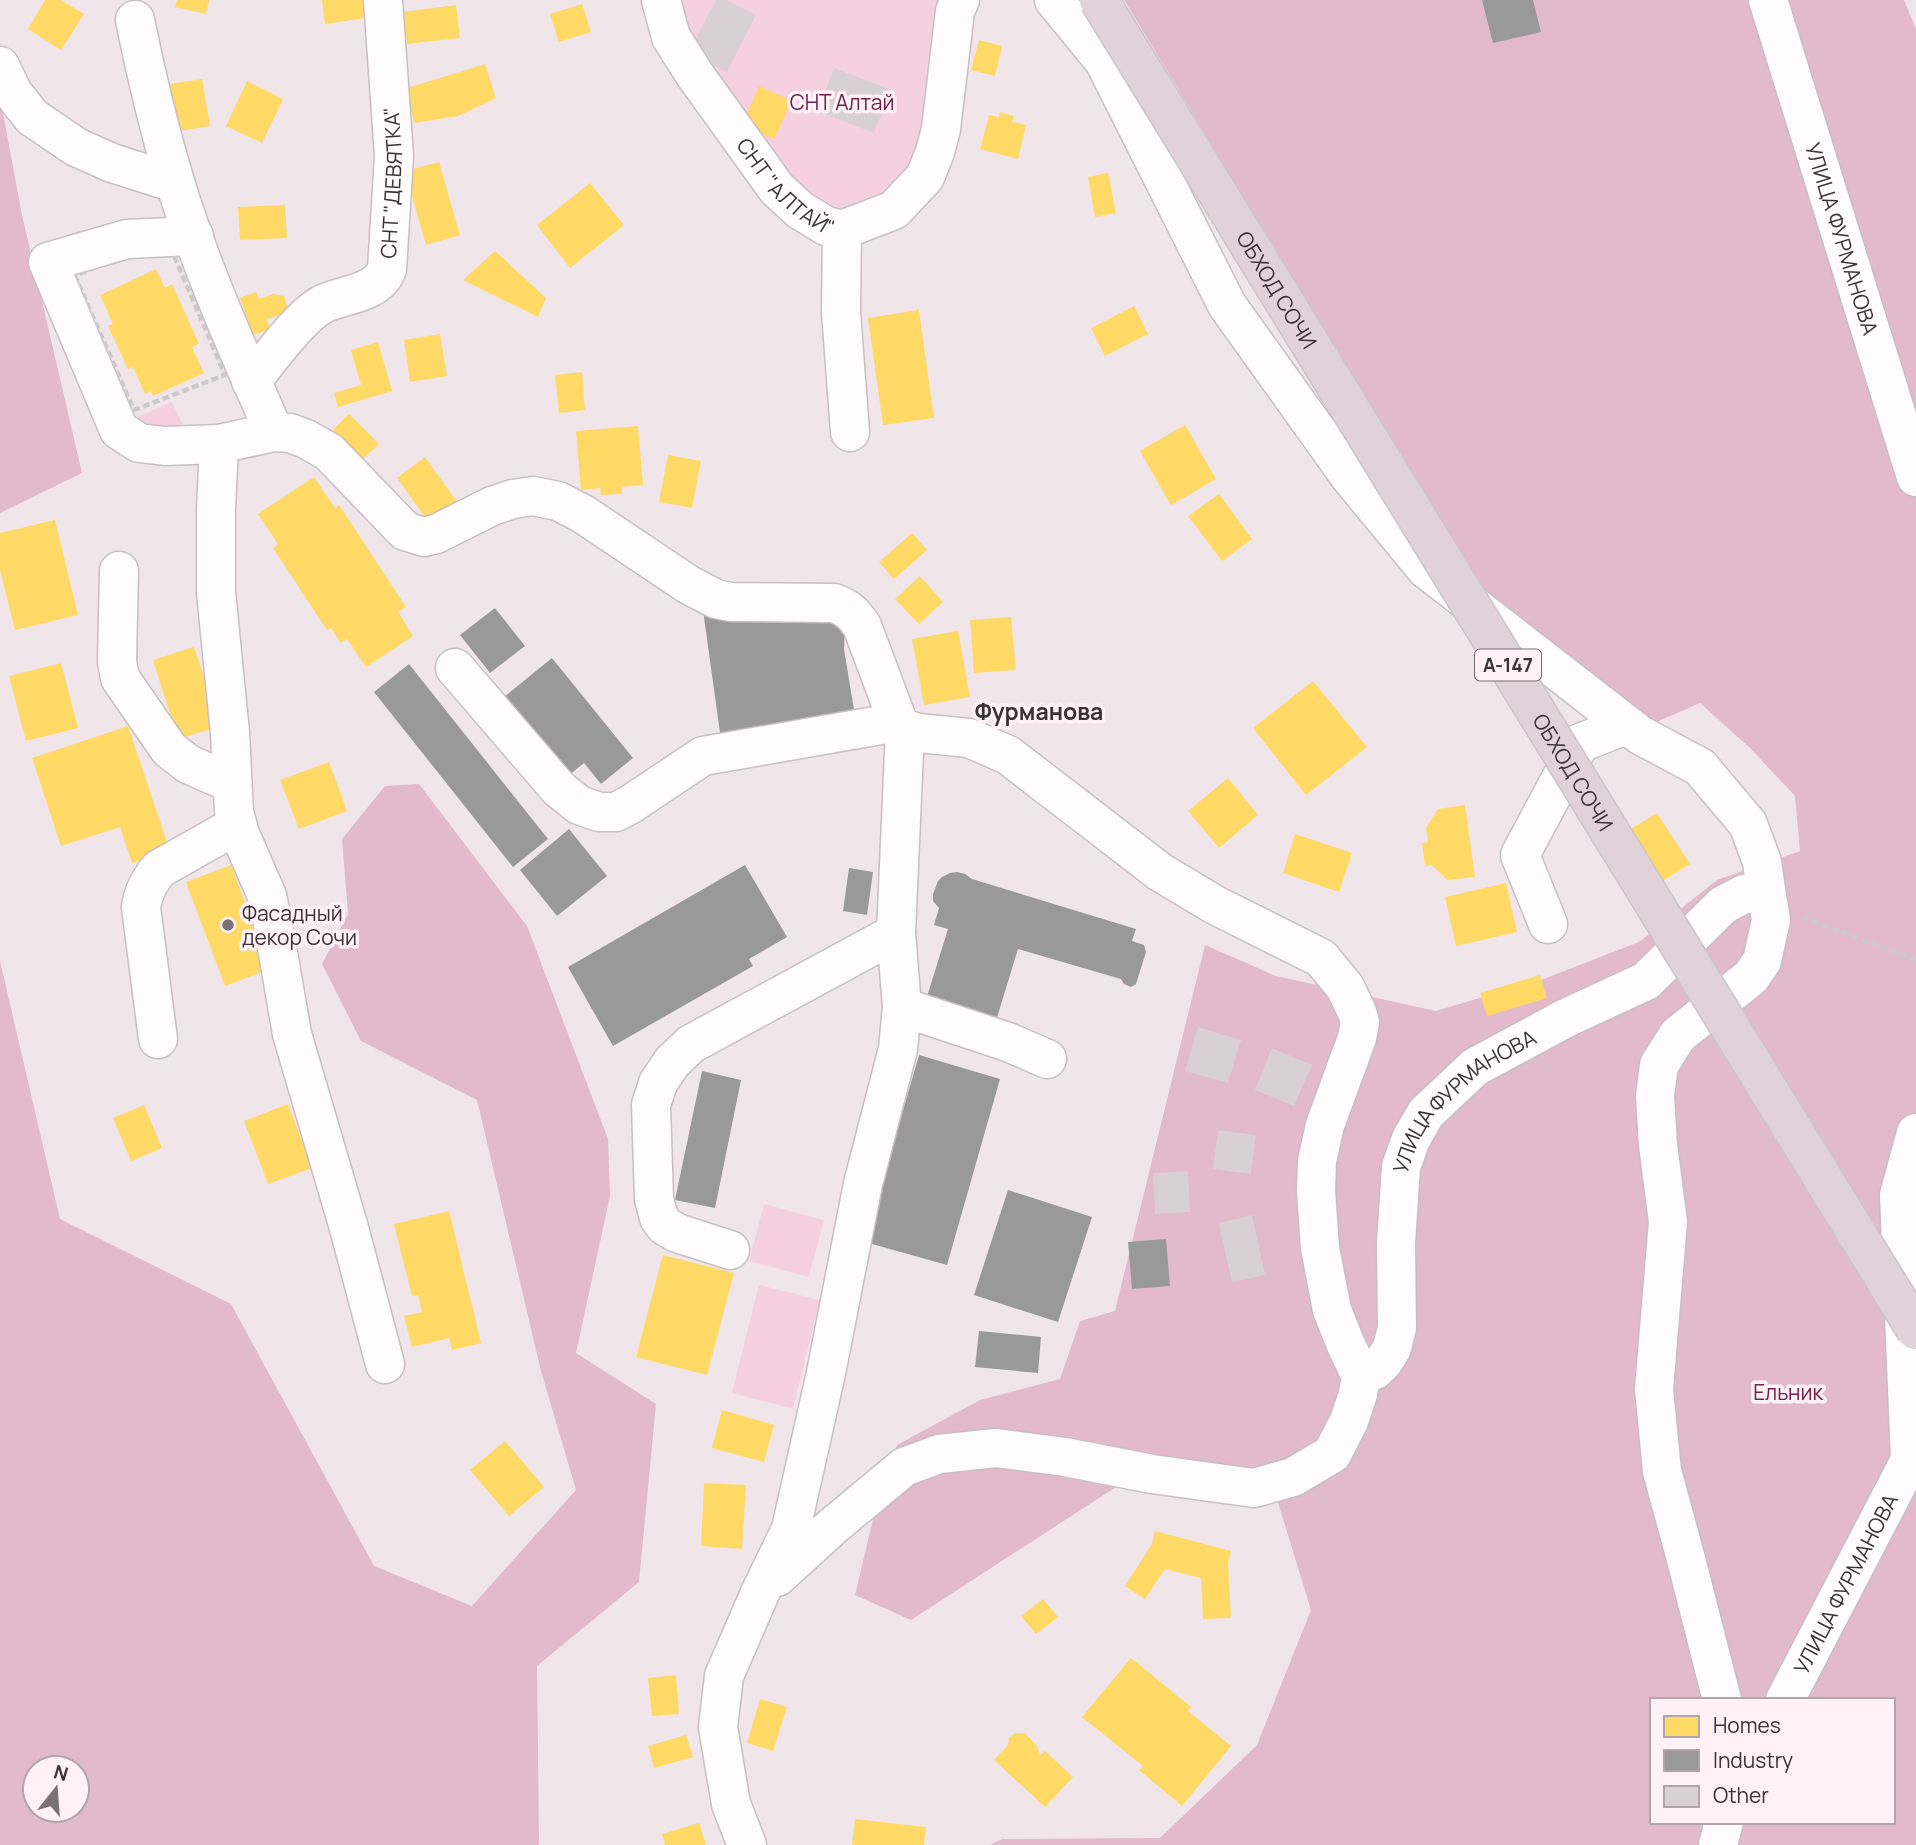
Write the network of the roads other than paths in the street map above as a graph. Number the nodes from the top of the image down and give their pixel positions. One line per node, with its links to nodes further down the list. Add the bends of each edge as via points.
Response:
1 (383, 0): 12 (street, СНТ "ДЕВЯТКА", via 394,156 387,269 379,284 319,306)
2 (661, 0): 10 (street, СНТ "АЛТАЙ", via 671,37 777,189 800,210)
3 (960, 0): 10 (street, СНТ "АЛТАЙ", via 941,129 925,177 894,210)
4 (1054, 0): 20 (street, via 1104,61 1227,305 1350,477 1426,569)
5 (1099, 0): 31 (highway, ОБХОД СОЧИ / А-147, bridge)
6 (1768, 0): 16 (street, УЛИЦА ФУРМАНОВА)
7 (135, 20): 9 (street)
8 (0, 66): 9 (street, via 32,117 76,147)
9 (176, 183): 11 (street)
10 (842, 230): 14 (street, via 841,312)
11 (180, 237): 12 (street, via 212,287); 15 (street, via 127,239 48,262 119,429 139,443)
12 (251, 381): 13 (street)
13 (274, 432): 15 (street); 19 (street, via 290,433 329,452 405,531 414,534 436,534 492,506 533,496 558,501 583,514 716,599 846,607 862,626)
14 (850, 432)
15 (219, 444): 21 (street, via 216,592)
16 (1916, 477)
17 (119, 571): 21 (street, via 120,678 169,749 188,764)
18 (455, 668): 19 (street, via 559,789 579,805 599,812 616,812 631,804 703,756)
19 (901, 725): 25 (street); 33 (street, via 918,733 969,738 1008,755 1160,872 1214,905 1321,958 1345,987 1360,1022 1325,1125 1316,1191 1320,1248 1332,1310)
20 (1626, 725): 23 (street, via 1700,767 1748,824 1762,862); 24 (street, via 1580,743 1520,855)
21 (231, 783): 22 (street)
22 (237, 825): 27 (street, via 159,869 143,895); 32 (street, via 267,896 292,1034)
23 (1767, 897): 33 (street, УЛИЦА ФУРМАНОВА, via 1744,894 1723,905 1646,981 1475,1067 1426,1113 1401,1167 1397,1328 1384,1361 1375,1370); 35 (street, via 1771,920 1762,961 1751,978 1678,1035 1660,1065 1655,1096 1668,1222 1654,1389 1662,1471)
24 (1548, 924)
25 (896, 933): 26 (street); 30 (street, via 691,1044 658,1083 651,1105 654,1199 659,1218 677,1233)
26 (902, 1007): 28 (street); 34 (street, via 898,1049 863,1184 792,1529)
27 (159, 1039)
28 (1047, 1059)
29 (1916, 1133): 36 (street, УЛИЦА ФУРМАНОВА, via 1899,1195 1910,1460)
30 (730, 1250)
31 (1916, 1330)
32 (385, 1364)
33 (1362, 1371): 34 (street, via 1349,1421 1332,1454 1293,1477 1254,1488 996,1448 939,1454 904,1467)
34 (760, 1593): 38 (street, via 724,1676 718,1727 731,1804)
35 (1721, 1698)
36 (1785, 1698)
37 (1723, 1824): 39 (street)
38 (747, 1845)
39 (1718, 1845)

